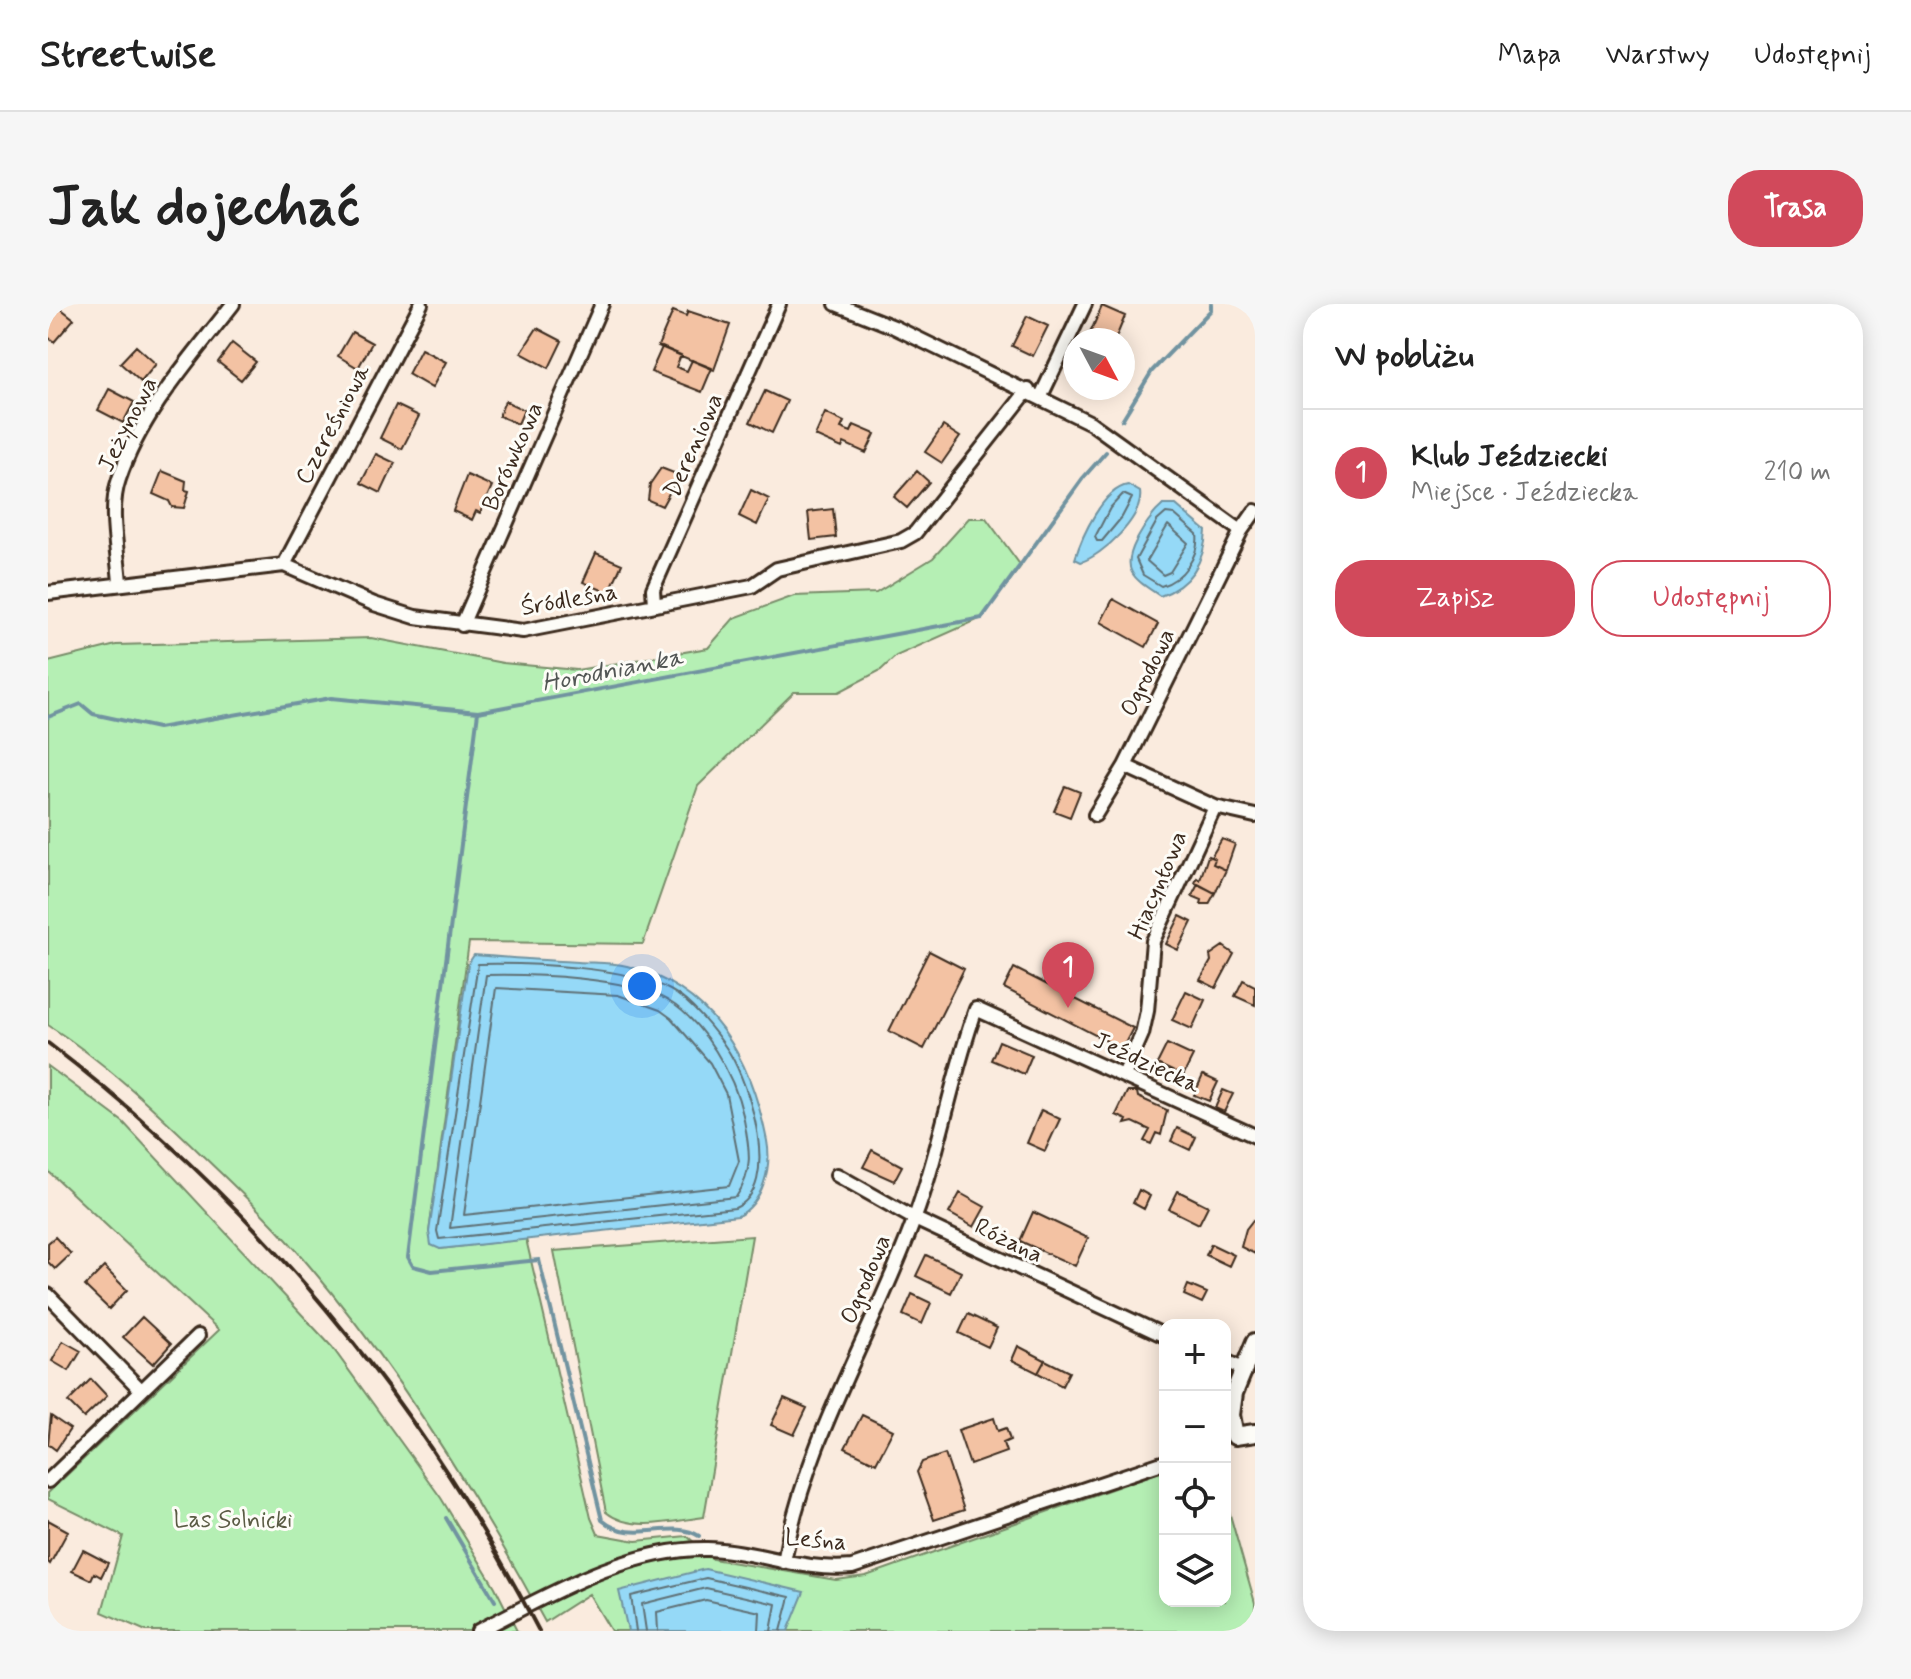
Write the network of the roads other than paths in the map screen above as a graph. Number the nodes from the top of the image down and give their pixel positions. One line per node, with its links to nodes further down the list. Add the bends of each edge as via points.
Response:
1 (233, 304): 12 (street, Jeżynowa, via 161,397 118,480)
2 (421, 304): 11 (street, Czereśniowa)
3 (602, 304): 15 (street, Borówkowa)
4 (779, 304): 14 (street, Dereniowa, via 653,589)
5 (836, 304): 7 (street)
6 (1085, 304): 8 (street)
7 (1028, 390): 8 (street); 14 (street, Śródleśna, via 915,533 901,541 767,572 752,586)
8 (1041, 396): 10 (street, via 1091,423)
9 (1255, 511): 10 (street, Ogrodowa)
10 (1241, 531): 16 (street, Ogrodowa)
11 (284, 565): 12 (street, Śródleśna); 15 (street, Śródleśna, via 374,604)
12 (120, 583): 13 (street, Śródleśna)
13 (48, 593)
14 (654, 605): 15 (street, Śródleśna, via 523,631)
15 (462, 625)
16 (1125, 766): 17 (street); 18 (street, Ogrodowa)
17 (1215, 807): 19 (street); 21 (street, Hiacyntowa, via 1153,941 1144,1022)
18 (1095, 815)
19 (1255, 816)
20 (976, 1009): 21 (street, Jeździecka); 24 (street, Ogrodowa)
21 (1124, 1075): 22 (street, Jeździecka)
22 (1255, 1136)
23 (837, 1175): 24 (street, Różana)
24 (915, 1219): 26 (street, Różana); 37 (street, Ogrodowa, via 805,1474)
25 (48, 1295): 31 (street)
26 (1159, 1333)
27 (198, 1336): 31 (street)
28 (1255, 1342): 30 (street)
29 (1231, 1364): 30 (street)
30 (1243, 1369): 32 (street)
31 (141, 1390): 36 (street)
32 (1231, 1407)
33 (1255, 1433): 34 (street)
34 (1231, 1438)
35 (1162, 1463): 37 (street, Leśna, via 872,1563 835,1569)
36 (48, 1481)
37 (784, 1562): 38 (street, Leśna, via 729,1551 679,1552 596,1572)
38 (478, 1631)

